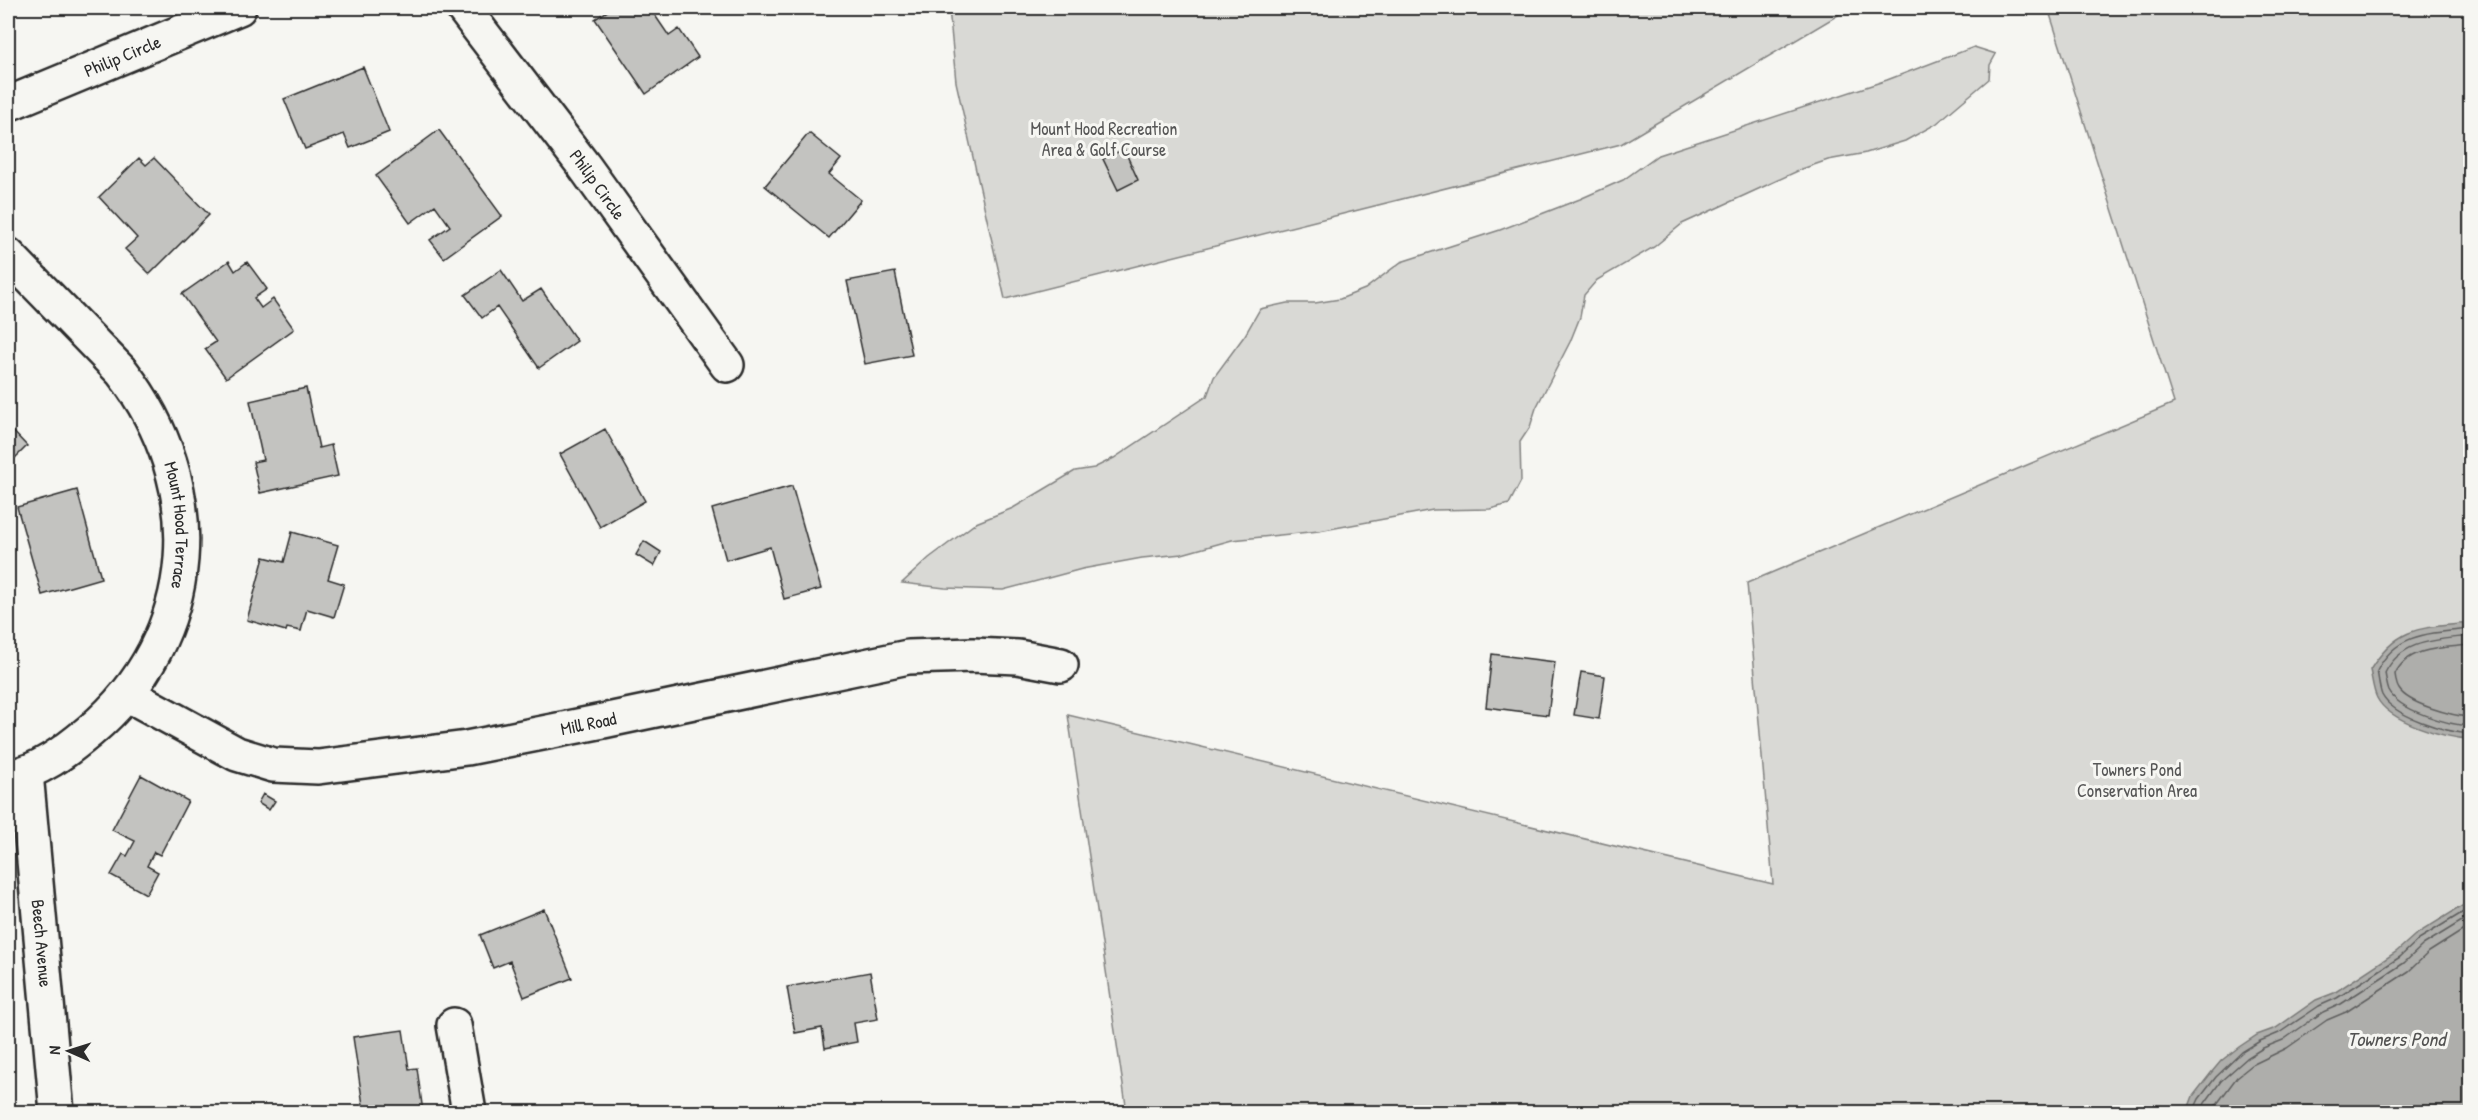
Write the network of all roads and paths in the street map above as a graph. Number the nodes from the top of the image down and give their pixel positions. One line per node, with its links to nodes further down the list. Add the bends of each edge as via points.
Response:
1 (238, 8): 3 (street, Philip Circle)
2 (463, 8): 5 (street, Philip Circle, via 584,166)
3 (8, 104)
4 (8, 255): 7 (street, Mount Hood Terrace, via 138,392 173,470 182,522 174,602 150,660)
5 (727, 365)
6 (1061, 665): 7 (street, Mill Road, via 1018,657 908,657 478,746 318,767 273,765 237,754)
7 (127, 694): 8 (street, Mount Hood Terrace, via 83,737 47,762)
8 (17, 775): 10 (street, Beech Avenue)
9 (454, 1025): 11 (street)
10 (57, 1113)
11 (469, 1113)

